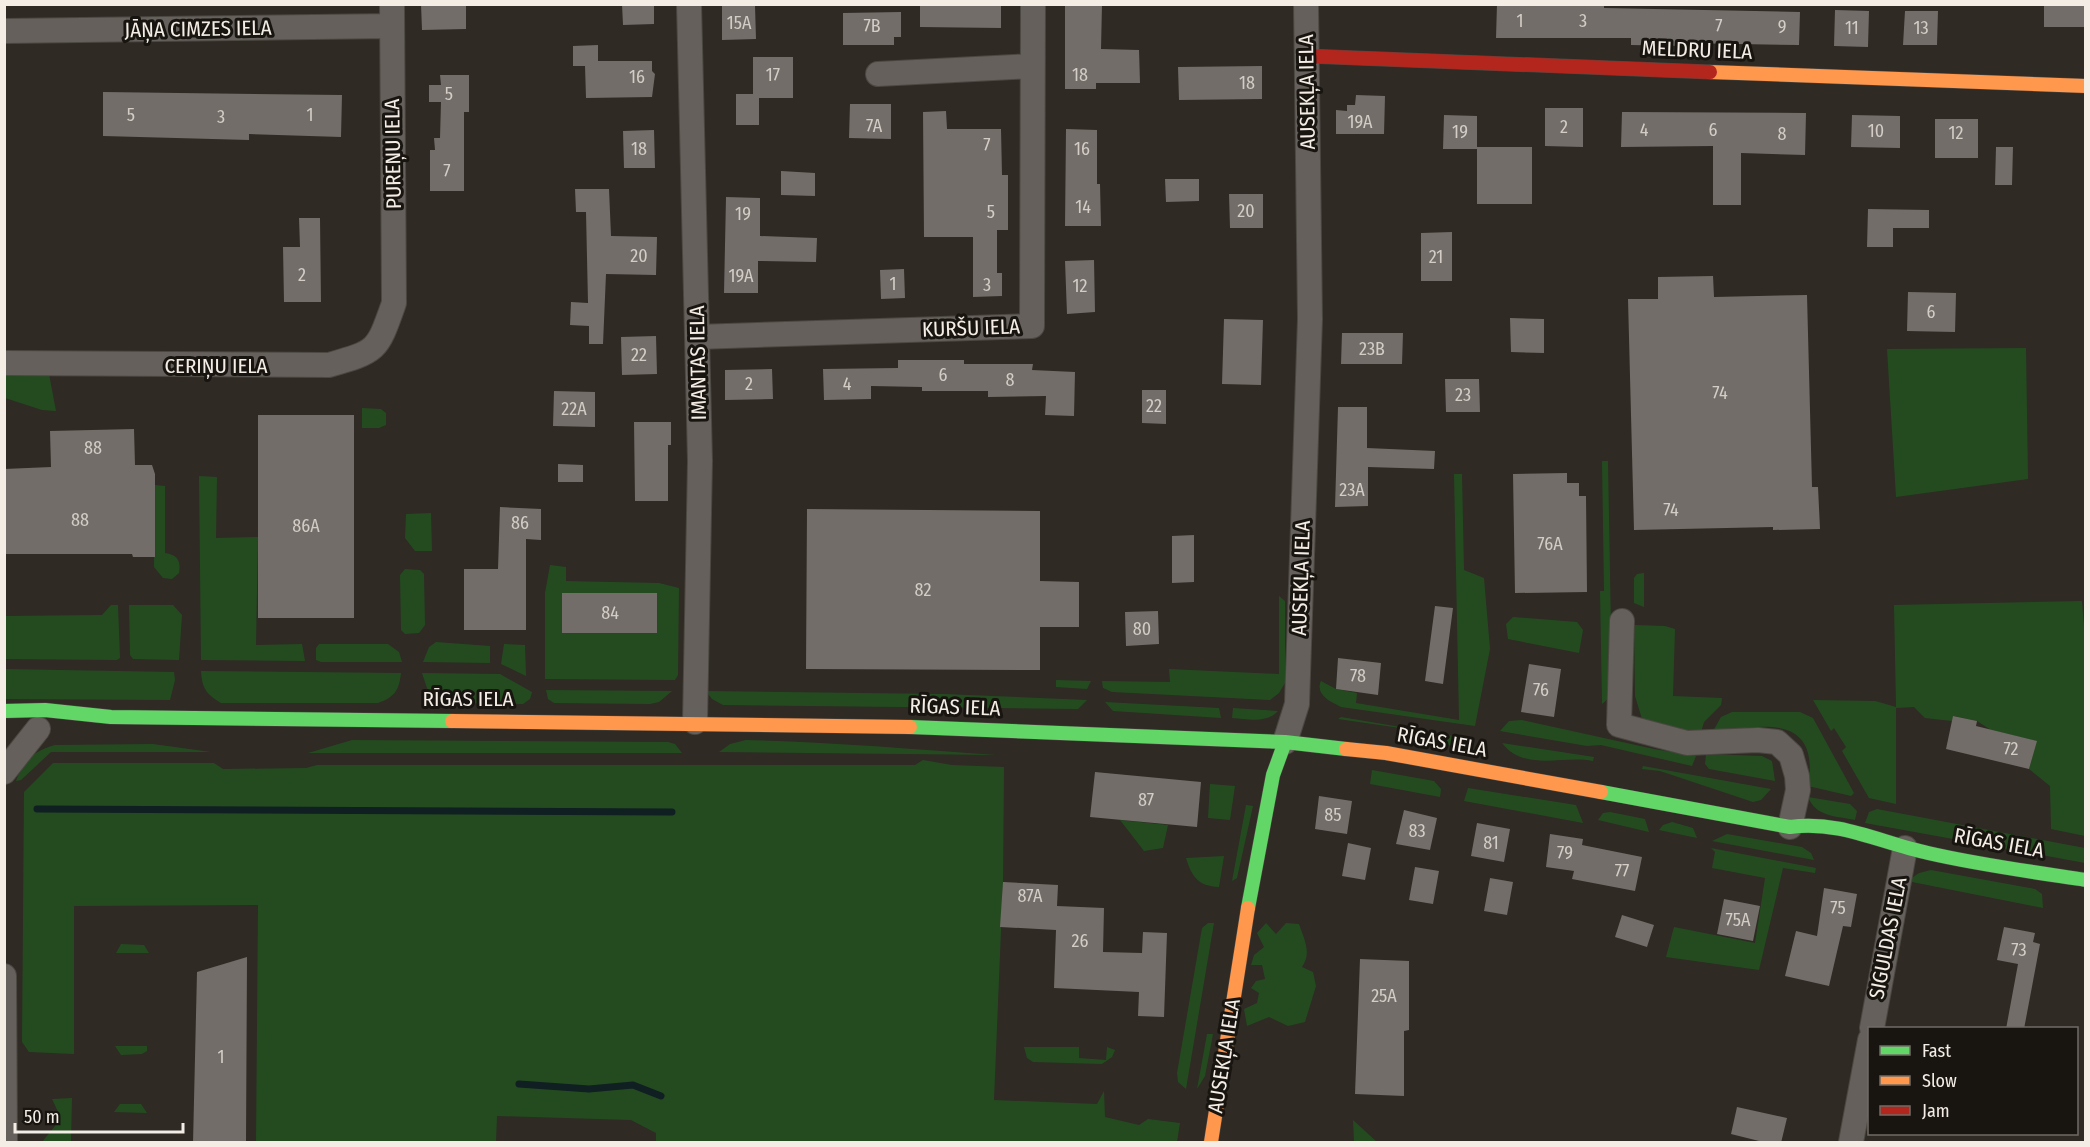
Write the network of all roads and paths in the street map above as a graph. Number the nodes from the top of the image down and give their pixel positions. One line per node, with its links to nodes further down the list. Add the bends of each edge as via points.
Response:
1 (689, 4): 11 (street, IMANTAS IELA)
2 (1033, 4): 7 (street, KURŠU IELA)
3 (1306, 4): 6 (street, AUSEKĻA IELA)
4 (392, 15): 5 (street, JĀŅA CIMZES IELA); 10 (street, PUREŅU IELA)
5 (4, 31)
6 (1307, 56): 9 (main road, MELDRU IELA); 18 (street, AUSEKĻA IELA, via 1310,319 1297,704)
7 (1032, 66): 8 (street); 11 (street, KURŠU IELA, via 1032,326)
8 (878, 74)
9 (2085, 86)
10 (394, 303): 12 (street, CERIŅU IELA, via 380,342 361,356 329,365)
11 (698, 338): 16 (street, IMANTAS IELA)
12 (4, 363)
13 (1622, 621): 20 (street, via 1619,725 1687,743 1777,742 1791,755 1797,776)
14 (4, 711): 15 (main road, RĪGAS IELA, via 45,710)
15 (111, 717): 16 (main road, RĪGAS IELA); 17 (main road, RĪGAS IELA)
16 (695, 722): 18 (main road, RĪGAS IELA)
17 (40, 728): 19 (street)
18 (1285, 742): 20 (main road, RĪGAS IELA, via 1386,753); 29 (main road, AUSEKĻA IELA, via 1273,775 1248,906)
19 (4, 772)
20 (1790, 827): 21 (main road, RĪGAS IELA); 22 (main road, RĪGAS IELA, via 1815,822 1858,831)
21 (1815, 840)
22 (1905, 848): 23 (main road, RĪGAS IELA); 24 (main road, RĪGAS IELA); 26 (street, SIGULDAS IELA)
23 (1875, 852)
24 (2085, 880)
25 (4, 976): 28 (street)
26 (1872, 1027)
27 (1868, 1046): 30 (street)
28 (5, 1143)
29 (1211, 1143)
30 (1851, 1143)

